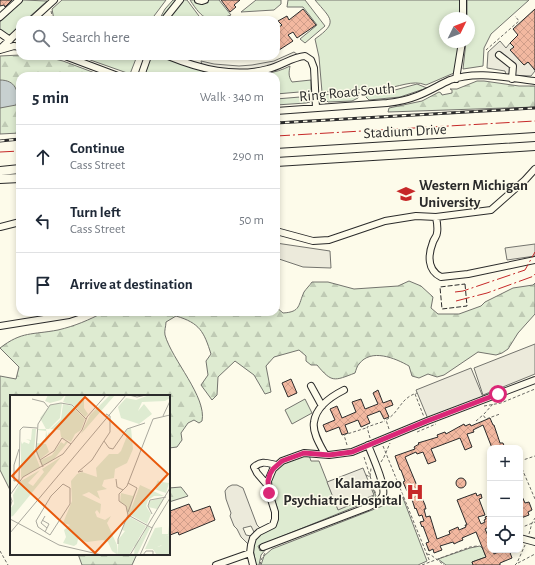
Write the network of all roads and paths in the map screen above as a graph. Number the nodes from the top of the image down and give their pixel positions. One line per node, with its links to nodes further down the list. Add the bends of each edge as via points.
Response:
1 (19, 0): 13 (street)
2 (54, 0): 9 (street)
3 (180, 0): 11 (street)
4 (198, 0): 5 (street)
5 (205, 0)
6 (463, 0): 8 (street)
7 (51, 9): 10 (path)
8 (463, 12)
9 (36, 16)
10 (52, 16)
11 (167, 16)
12 (515, 16): 20 (path, via 519,21)
13 (0, 17)
14 (0, 33): 16 (street)
15 (16, 34): 16 (street)
16 (10, 40): 19 (street)
17 (16, 46): 19 (street)
18 (461, 48): 30 (street)
19 (0, 49)
20 (486, 50)
21 (499, 55): 29 (street, via 513,66)
22 (75, 60): 25 (street)
23 (147, 60): 26 (street)
24 (179, 60): 27 (street)
25 (107, 72)
26 (142, 72)
27 (227, 72)
28 (244, 72): 32 (street, via 267,70 305,56 311,60 314,68)
29 (512, 78): 30 (street, Ring Road South, via 484,75); 31 (street, Ring Road South)
30 (456, 79): 32 (street, Ring Road South, via 402,101)
31 (535, 81)
32 (316, 108): 33 (street, Ring Road South)
33 (280, 111)
34 (535, 137): 36 (main road, Stadium Drive)
35 (535, 146): 37 (main road, Stadium Drive)
36 (280, 153)
37 (280, 162)
38 (16, 169): 40 (main road)
39 (535, 169): 43 (street, via 491,210)
40 (0, 171)
41 (16, 178): 42 (main road)
42 (0, 179)
43 (436, 217): 46 (street, via 416,216 385,221 329,240 313,241); 47 (street, via 437,233 429,259 433,272 441,277)
44 (16, 223): 45 (street)
45 (0, 227)
46 (280, 232)
47 (535, 260)
48 (63, 316): 49 (street)
49 (0, 326)
50 (535, 380): 65 (street)
51 (311, 386): 55 (street)
52 (535, 389): 54 (path)
53 (344, 390): 55 (street)
54 (493, 404): 56 (path); 58 (path)
55 (322, 406): 71 (street, via 313,422)
56 (482, 406)
57 (500, 414): 58 (path, via 486,419)
58 (483, 415): 61 (path)
59 (424, 418): 60 (path, via 416,393 407,396)
60 (386, 420): 63 (path); 65 (path)
61 (476, 421)
62 (439, 423): 64 (path)
63 (367, 428): 68 (path); 69 (path, via 344,435)
64 (412, 434)
65 (391, 436): 66 (street)
66 (381, 440): 68 (street); 70 (path)
67 (390, 443): 70 (path)
68 (370, 444): 71 (street, via 352,452); 75 (street)
69 (347, 445)
70 (386, 452): 75 (path, via 383,459); 91 (path)
71 (325, 454): 76 (street, via 304,453 282,461)
72 (535, 456): 74 (path)
73 (364, 458): 79 (path)
74 (523, 461)
75 (375, 464): 79 (path, via 370,470); 82 (street, via 384,492)
76 (276, 466): 80 (street, via 270,474); 80 (street, via 259,463 254,467)
77 (523, 469): 81 (path)
78 (366, 475): 79 (path)
79 (370, 477): 82 (path)
80 (269, 487): 90 (street, via 275,519 273,525 256,534)
81 (535, 499)
82 (378, 501): 88 (street)
83 (535, 522): 84 (path)
84 (523, 527)
85 (523, 539): 86 (street)
86 (535, 542)
87 (477, 546): 93 (path)
88 (263, 547)
89 (0, 551): 96 (path)
90 (250, 553): 97 (street); 98 (street)
91 (427, 554): 93 (path); 94 (path)
92 (535, 554): 95 (path)
93 (437, 559): 94 (path); 100 (path)
94 (430, 562): 99 (path)
95 (517, 563)
96 (8, 565)
97 (216, 565)
98 (253, 565)
99 (422, 565)
100 (444, 565)

